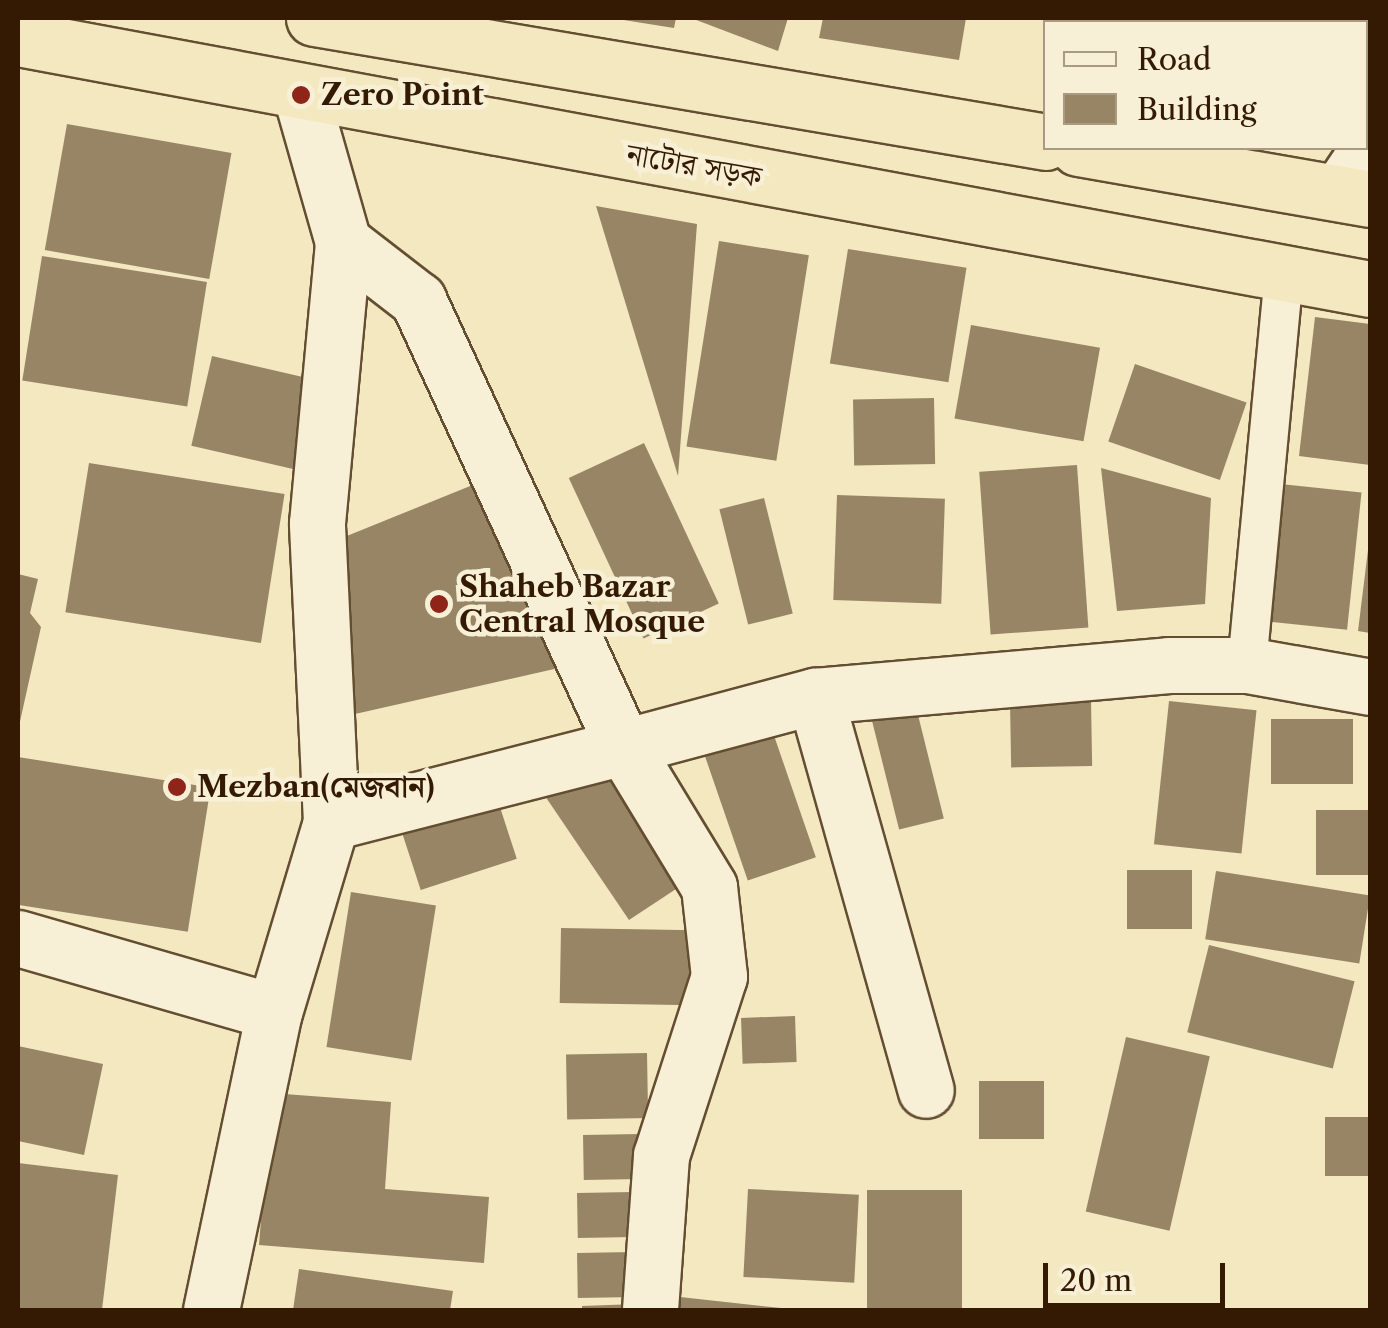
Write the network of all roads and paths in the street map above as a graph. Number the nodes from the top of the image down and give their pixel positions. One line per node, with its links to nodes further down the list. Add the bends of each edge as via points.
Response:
1 (314, 18): 4 (highway)
2 (18, 38): 3 (highway, নাটোর সড়ক)
3 (301, 95): 8 (main road); 9 (highway, নাটোর সড়ক)
4 (1043, 141)
5 (1370, 146): 7 (main road)
6 (1090, 150): 7 (highway)
7 (1355, 195)
8 (343, 242): 14 (main road, via 418,300); 15 (main road, via 317,523)
9 (1284, 273): 10 (highway, নাটোর সড়ক); 11 (lane)
10 (1370, 289)
11 (1247, 665): 12 (main road); 13 (main road)
12 (1370, 687)
13 (815, 696): 14 (main road); 18 (main road)
14 (624, 746): 15 (main road); 20 (main road, via 709,887 718,976 661,1156)
15 (331, 822): 17 (main road)
16 (18, 938): 17 (main road)
17 (274, 1012): 19 (main road)
18 (926, 1090)
19 (211, 1310)
20 (650, 1310)

